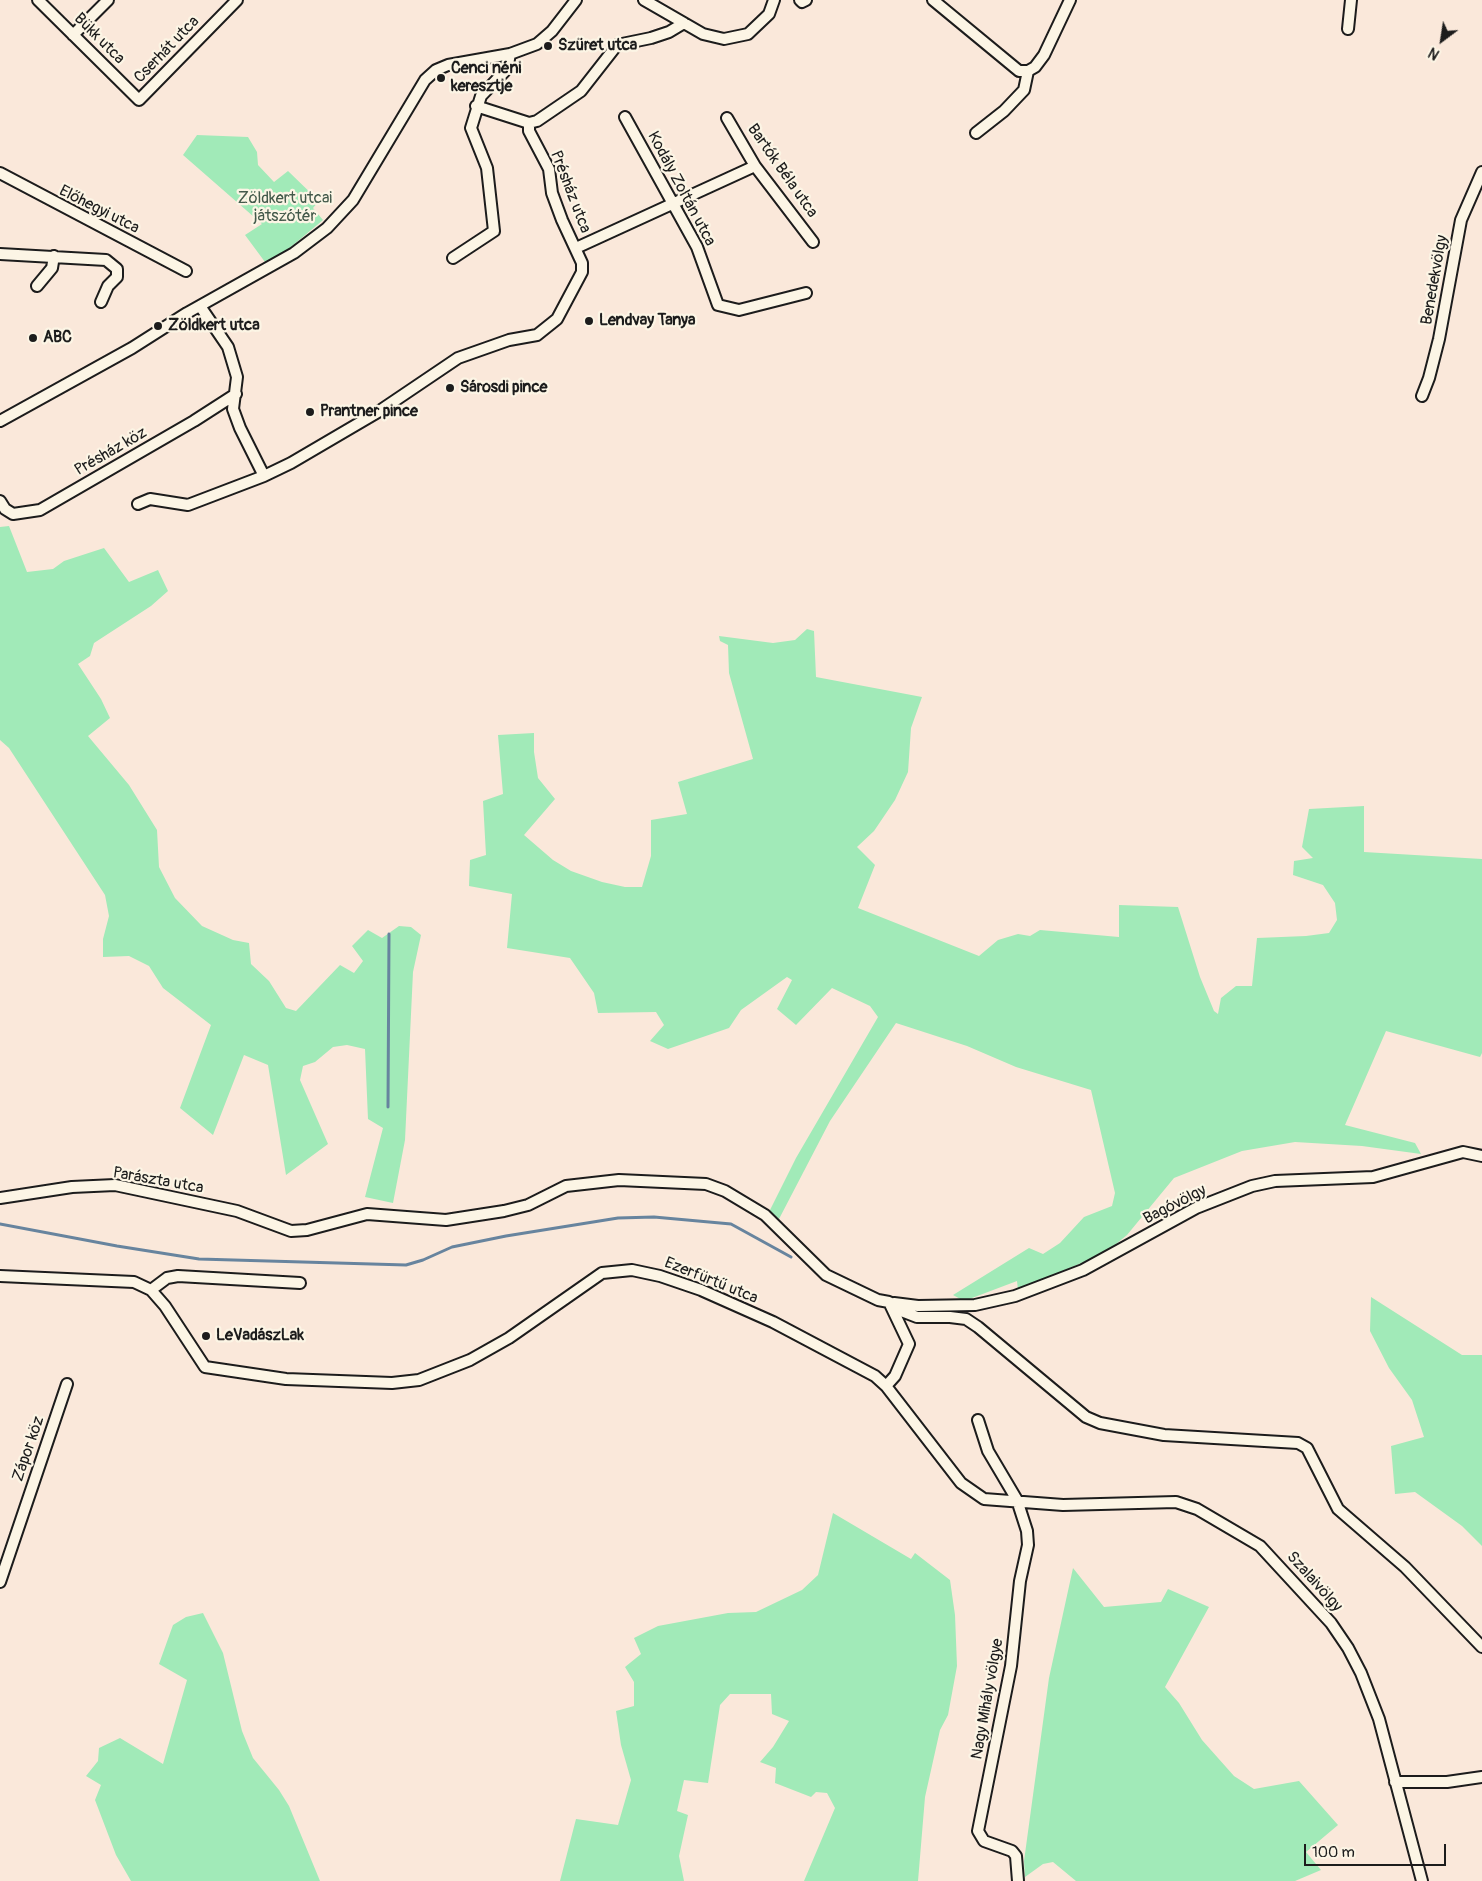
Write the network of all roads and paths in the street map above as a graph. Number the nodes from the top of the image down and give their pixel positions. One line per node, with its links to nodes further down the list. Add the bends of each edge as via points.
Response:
1 (38, 0): 14 (street, Bükk utca)
2 (108, 0): 14 (street)
3 (238, 0): 17 (street, Cserhát utca)
4 (576, 0): 15 (street, via 552,32 537,44)
5 (644, 0): 12 (street)
6 (774, 0): 12 (street, via 769,14 748,34 739,37 714,39)
7 (800, 0): 8 (street)
8 (806, 0)
9 (933, 0): 16 (street, via 1010,66 1018,71)
10 (1070, 0): 16 (street, via 1044,56)
11 (1351, 0): 13 (street)
12 (684, 24): 21 (street, via 651,38 617,44 581,91 549,114)
13 (1348, 29)
14 (73, 35): 17 (street, Bükk utca)
15 (510, 54): 18 (street, via 507,69 481,96); 36 (street, via 448,64 436,70 425,80 353,200 327,228 294,253)
16 (1028, 70): 22 (street, via 1024,90 1004,112)
17 (139, 100)
18 (476, 106): 21 (street); 31 (street, via 471,128 487,168 494,231)
19 (625, 117): 26 (street, Kodály Zoltán utca)
20 (727, 118): 23 (street, Bartók Béla utca)
21 (529, 123): 28 (street, Présház utca, via 549,170 552,193 562,220)
22 (976, 132)
23 (756, 166): 26 (street); 27 (street, Bartók Béla utca)
24 (1482, 172): 38 (street, Benedekvölgy, via 1461,220 1439,339)
25 (0, 174): 32 (street, Előhegyi utca)
26 (674, 204): 28 (street); 34 (street, Kodály Zoltán utca, via 697,248 718,305 739,310)
27 (813, 242)
28 (576, 248): 40 (street, Présház utca, via 582,272 557,319 537,335 509,340 458,358 370,417 291,464)
29 (0, 254): 30 (street)
30 (54, 256): 33 (street, via 52,268); 35 (street, via 106,260 117,269 117,277 108,286)
31 (453, 258)
32 (186, 271)
33 (37, 286)
34 (806, 293)
35 (101, 302)
36 (200, 306): 37 (street, via 228,347 237,376); 39 (street, via 132,348)
37 (236, 394): 40 (street, via 233,409); 41 (street, Présház köz, via 40,510 13,514 4,509)
38 (1422, 396)
39 (0, 421)
40 (264, 476): 42 (street, Présház utca, via 188,505 150,499)
41 (0, 501)
42 (138, 504)
43 (1482, 1156): 49 (street, Bagóvölgy, via 1463,1152 1373,1177 1275,1181 1252,1186 1196,1208 1083,1270 1015,1296 975,1305 918,1306)
44 (0, 1198): 45 (street, Parászta utca, via 72,1187 115,1185 236,1211 291,1232)
45 (307, 1230): 49 (street, Bagóvölgy, via 366,1214 446,1220 504,1211 528,1205 566,1186 583,1184 619,1180 706,1184 725,1190 766,1215 826,1275)
46 (0, 1276): 48 (street, via 108,1279 134,1282)
47 (300, 1283): 48 (street, via 178,1276 167,1278)
48 (151, 1290): 52 (street, Ezerfürtű utca, via 166,1306 206,1367 286,1379 392,1384 419,1380 463,1364 501,1343 602,1273 632,1270 701,1290 772,1322 875,1376)
49 (889, 1302): 52 (street, via 909,1344 895,1376)
50 (899, 1310): 56 (street, via 917,1318 966,1319 1086,1416 1100,1423 1164,1435 1298,1443 1307,1448 1338,1509 1405,1567)
51 (67, 1384): 55 (street, Zápor köz)
52 (886, 1386): 54 (street, Ezerfürtű utca, via 961,1483 984,1499)
53 (978, 1420): 54 (street, via 988,1451)
54 (1017, 1500): 58 (street, Szalaivölgy, via 1063,1504 1176,1502 1197,1510 1260,1546 1330,1623 1348,1648 1372,1696); 59 (street, Nagy Mihály völgye, via 1024,1517 1028,1545 1020,1581 1005,1700 978,1831 984,1841 1012,1851 1016,1856)
55 (0, 1582)
56 (1482, 1647)
57 (1482, 1777): 58 (street, via 1447,1782)
58 (1395, 1782): 60 (street, Szalaivölgy)
59 (1018, 1881)
60 (1422, 1881)

